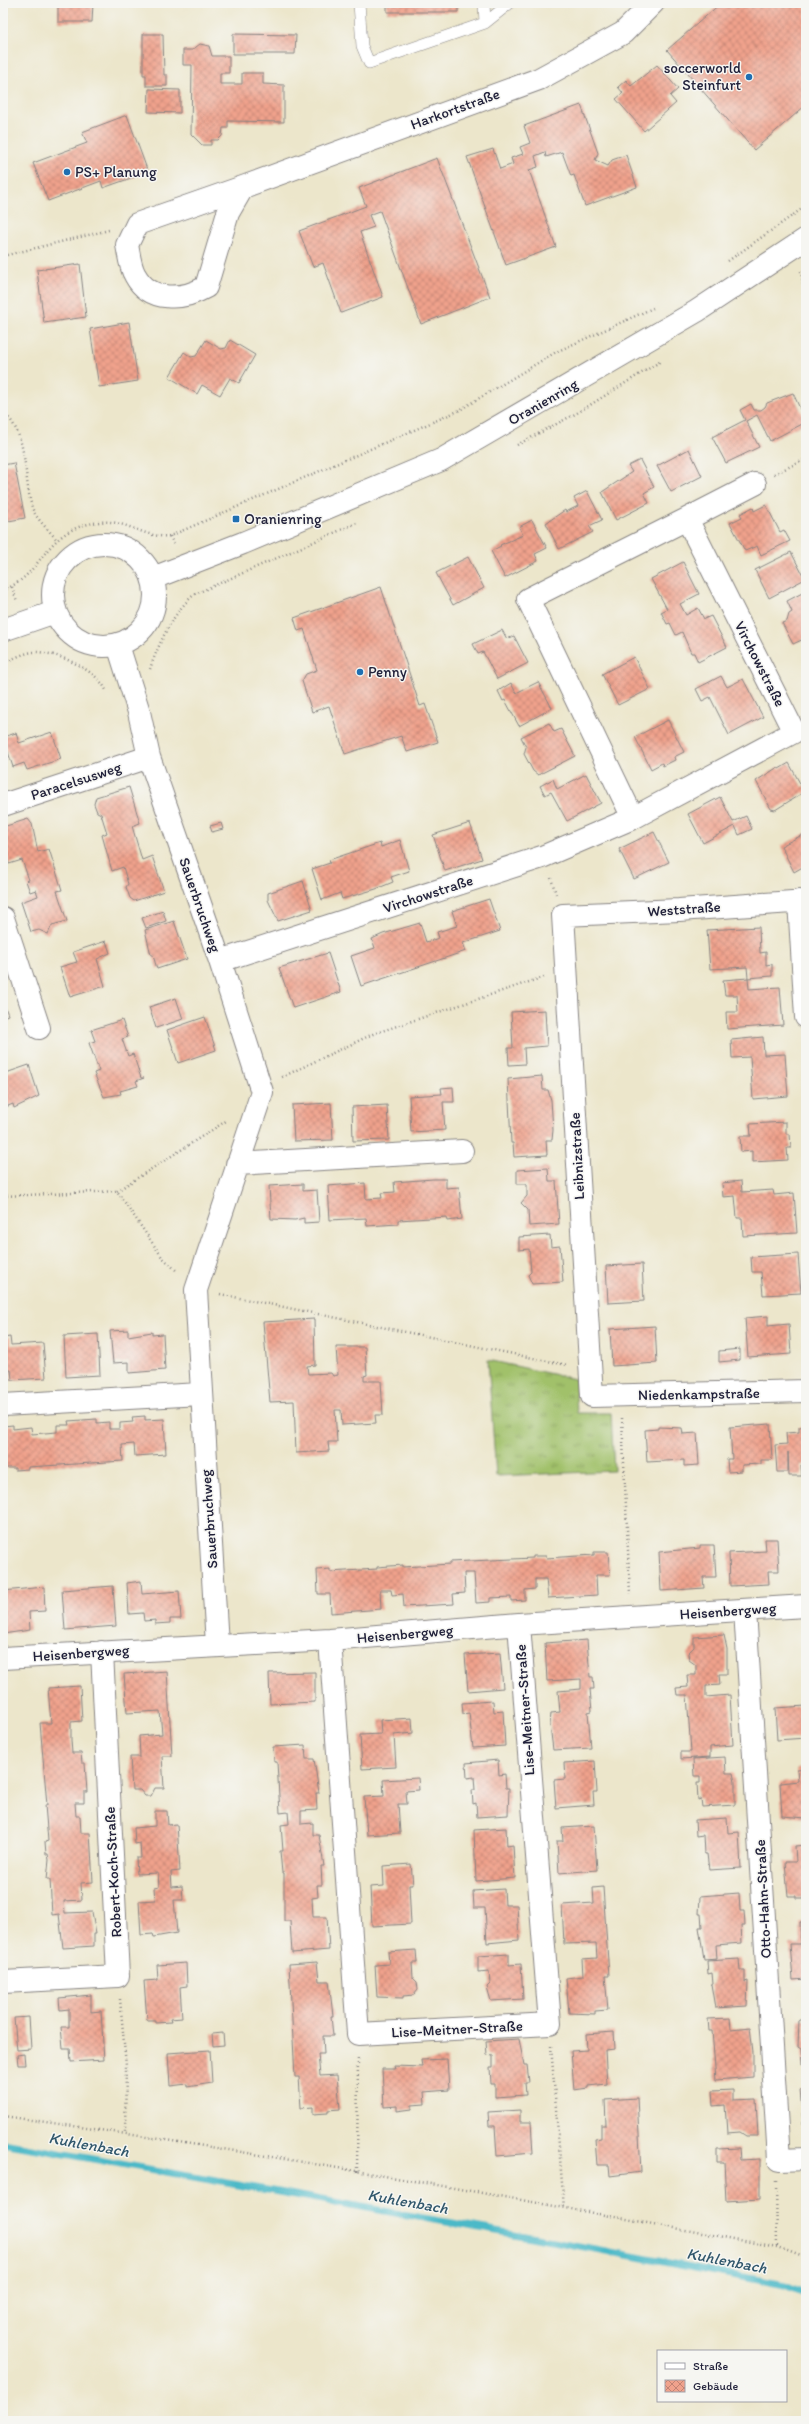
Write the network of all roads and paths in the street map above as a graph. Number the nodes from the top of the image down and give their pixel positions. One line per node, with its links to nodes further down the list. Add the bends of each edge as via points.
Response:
1 (359, 3): 5 (lane, via 362,46 369,63)
2 (484, 3): 5 (lane)
3 (510, 3): 5 (lane)
4 (653, 3): 6 (street, Harkortstraße, via 623,33 539,79)
5 (485, 23)
6 (243, 187): 8 (street, Harkortstraße); 8 (street, via 228,213 206,287 194,294 158,296 138,280 127,245)
7 (806, 206): 11 (path)
8 (137, 224): 10 (path)
9 (806, 239): 20 (street, Oranienring, via 697,311 441,460)
10 (3, 256)
11 (723, 264)
12 (800, 268): 13 (path)
13 (806, 301)
14 (659, 305): 19 (path, via 556,352 458,411 170,536 158,537 117,523 101,522 71,529)
15 (3, 412): 19 (path, via 10,418 19,434 32,509)
16 (806, 459): 17 (path)
17 (755, 484): 18 (street)
18 (687, 519): 29 (street, via 528,599); 29 (street, Virchowstraße, via 794,732)
19 (56, 539): 21 (path, via 27,574 12,587)
20 (153, 578): 22 (street, via 132,552 116,545 98,544 81,549 67,560 56,575 52,594); 24 (street, via 155,600 150,619 137,634)
21 (3, 590)
22 (55, 612): 23 (street); 24 (street, via 65,629 81,642 100,647)
23 (3, 630)
24 (118, 645): 27 (street, Sauerbruchweg, via 139,712)
25 (3, 662): 26 (path, via 34,652 50,655 74,663 96,676)
26 (108, 693)
27 (149, 758): 28 (street, Paracelsusweg); 34 (street, Sauerbruchweg)
28 (3, 805)
29 (633, 818): 30 (street, Virchowstraße)
30 (542, 857): 32 (path); 34 (street, Virchowstraße)
31 (803, 901): 32 (street, Weststraße); 36 (street)
32 (563, 915): 35 (street, Leibnizstraße)
33 (3, 918): 37 (street)
34 (220, 961): 38 (street, Sauerbruchweg)
35 (567, 976): 38 (path, via 550,975 374,1034 288,1073); 45 (street, Leibnizstraße)
36 (806, 1017)
37 (39, 1028)
38 (262, 1092): 41 (street, Sauerbruchweg)
39 (229, 1119): 42 (path)
40 (462, 1151): 41 (street)
41 (237, 1164): 44 (street, Sauerbruchweg)
42 (117, 1191): 43 (path); 44 (path, via 162,1257)
43 (3, 1196)
44 (196, 1290): 45 (path); 47 (street, Sauerbruchweg)
45 (589, 1370): 48 (street, Leibnizstraße)
46 (806, 1391): 49 (street, Niedenkampstraße)
47 (200, 1394): 50 (street); 56 (street, Sauerbruchweg)
48 (592, 1396): 49 (street, Niedenkampstraße)
49 (621, 1396): 53 (path)
50 (3, 1405)
51 (806, 1606): 52 (street, Heisenbergweg)
52 (745, 1610): 53 (street, Heisenbergweg); 66 (street, Otto-Hahn-Straße)
53 (631, 1617): 54 (street, Heisenbergweg)
54 (519, 1624): 55 (street, Heisenbergweg); 61 (street, Lise-Meitner-Straße)
55 (330, 1640): 56 (street, Heisenbergweg); 62 (street)
56 (217, 1645): 57 (street, Heisenbergweg)
57 (102, 1652): 58 (street, Heisenbergweg); 59 (street, Robert-Koch-Straße)
58 (3, 1658)
59 (118, 1976): 60 (street); 64 (path, via 126,2065)
60 (3, 1982)
61 (550, 2024): 62 (street, Lise-Meitner-Straße); 68 (path)
62 (358, 2034): 67 (path)
63 (3, 2116): 64 (path)
64 (125, 2133): 67 (path)
65 (806, 2159): 66 (street)
66 (779, 2160): 69 (path, via 775,2173)
67 (357, 2172): 68 (path)
68 (564, 2208): 69 (path)
69 (777, 2247): 70 (path)
70 (806, 2258)

